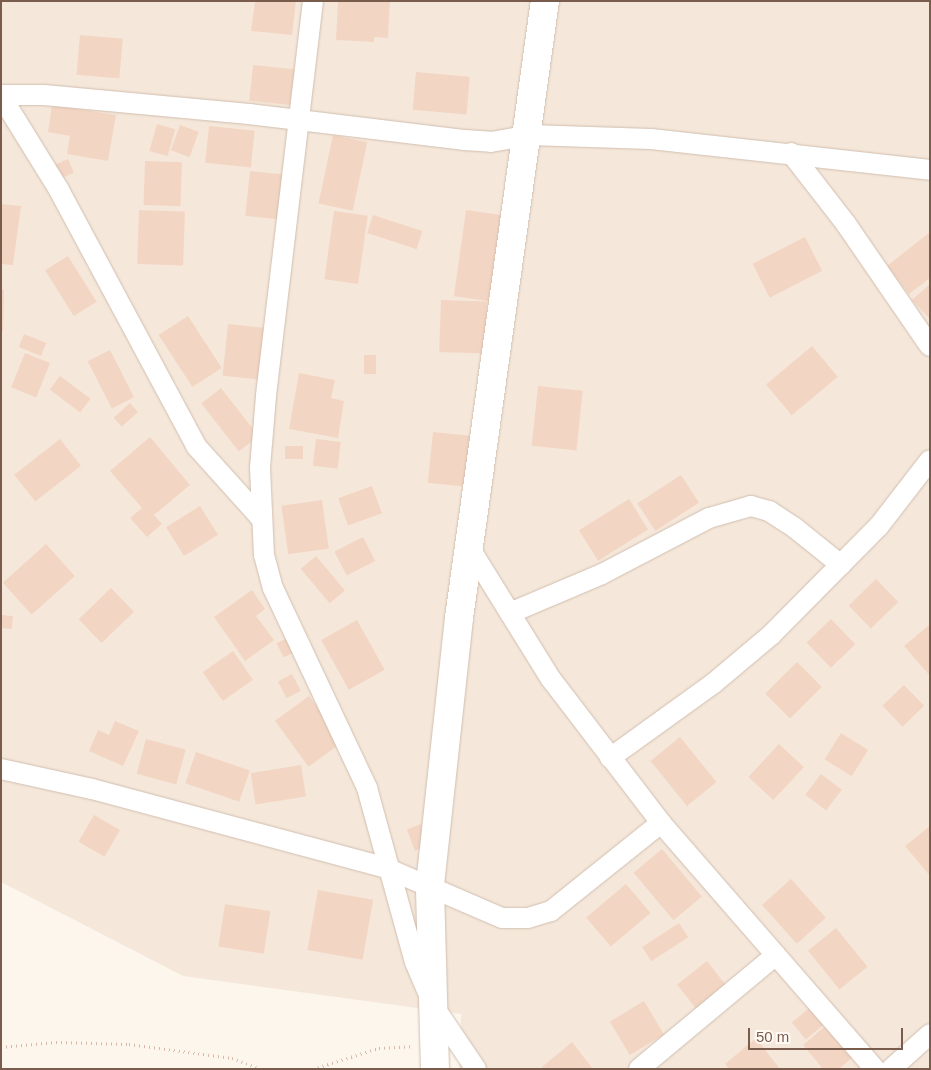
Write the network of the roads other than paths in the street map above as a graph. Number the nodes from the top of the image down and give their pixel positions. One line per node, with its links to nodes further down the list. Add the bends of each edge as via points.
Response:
1 (313, 1): 4 (street)
2 (545, 1): 5 (main road)
3 (1, 95): 4 (street, via 64,96); 10 (street, via 59,190 196,446)
4 (297, 121): 5 (street, via 491,142); 10 (street, via 266,405)
5 (529, 135): 6 (street, via 651,139); 11 (main road)
6 (792, 152): 7 (street); 8 (street)
7 (930, 170)
8 (930, 346)
9 (930, 460): 12 (street, via 879,526)
10 (260, 517): 17 (street, via 272,588 367,788)
11 (469, 547): 13 (street); 18 (main road)
12 (841, 565): 13 (street, via 789,524 751,506 709,518 602,574); 14 (street, via 771,635 714,683)
13 (510, 613): 14 (street, via 551,679)
14 (610, 758): 16 (street)
15 (1, 769): 17 (street, via 92,789)
16 (661, 823): 18 (street, via 551,911 528,918 502,918); 19 (street)
17 (386, 868): 18 (street); 20 (street, via 415,962)
18 (430, 886): 20 (main road)
19 (776, 955): 24 (street); 25 (street)
20 (434, 1007): 22 (main road); 23 (street)
21 (930, 1034): 26 (street)
22 (434, 1056)
23 (476, 1069)
24 (639, 1069)
25 (874, 1069)
26 (891, 1069)

